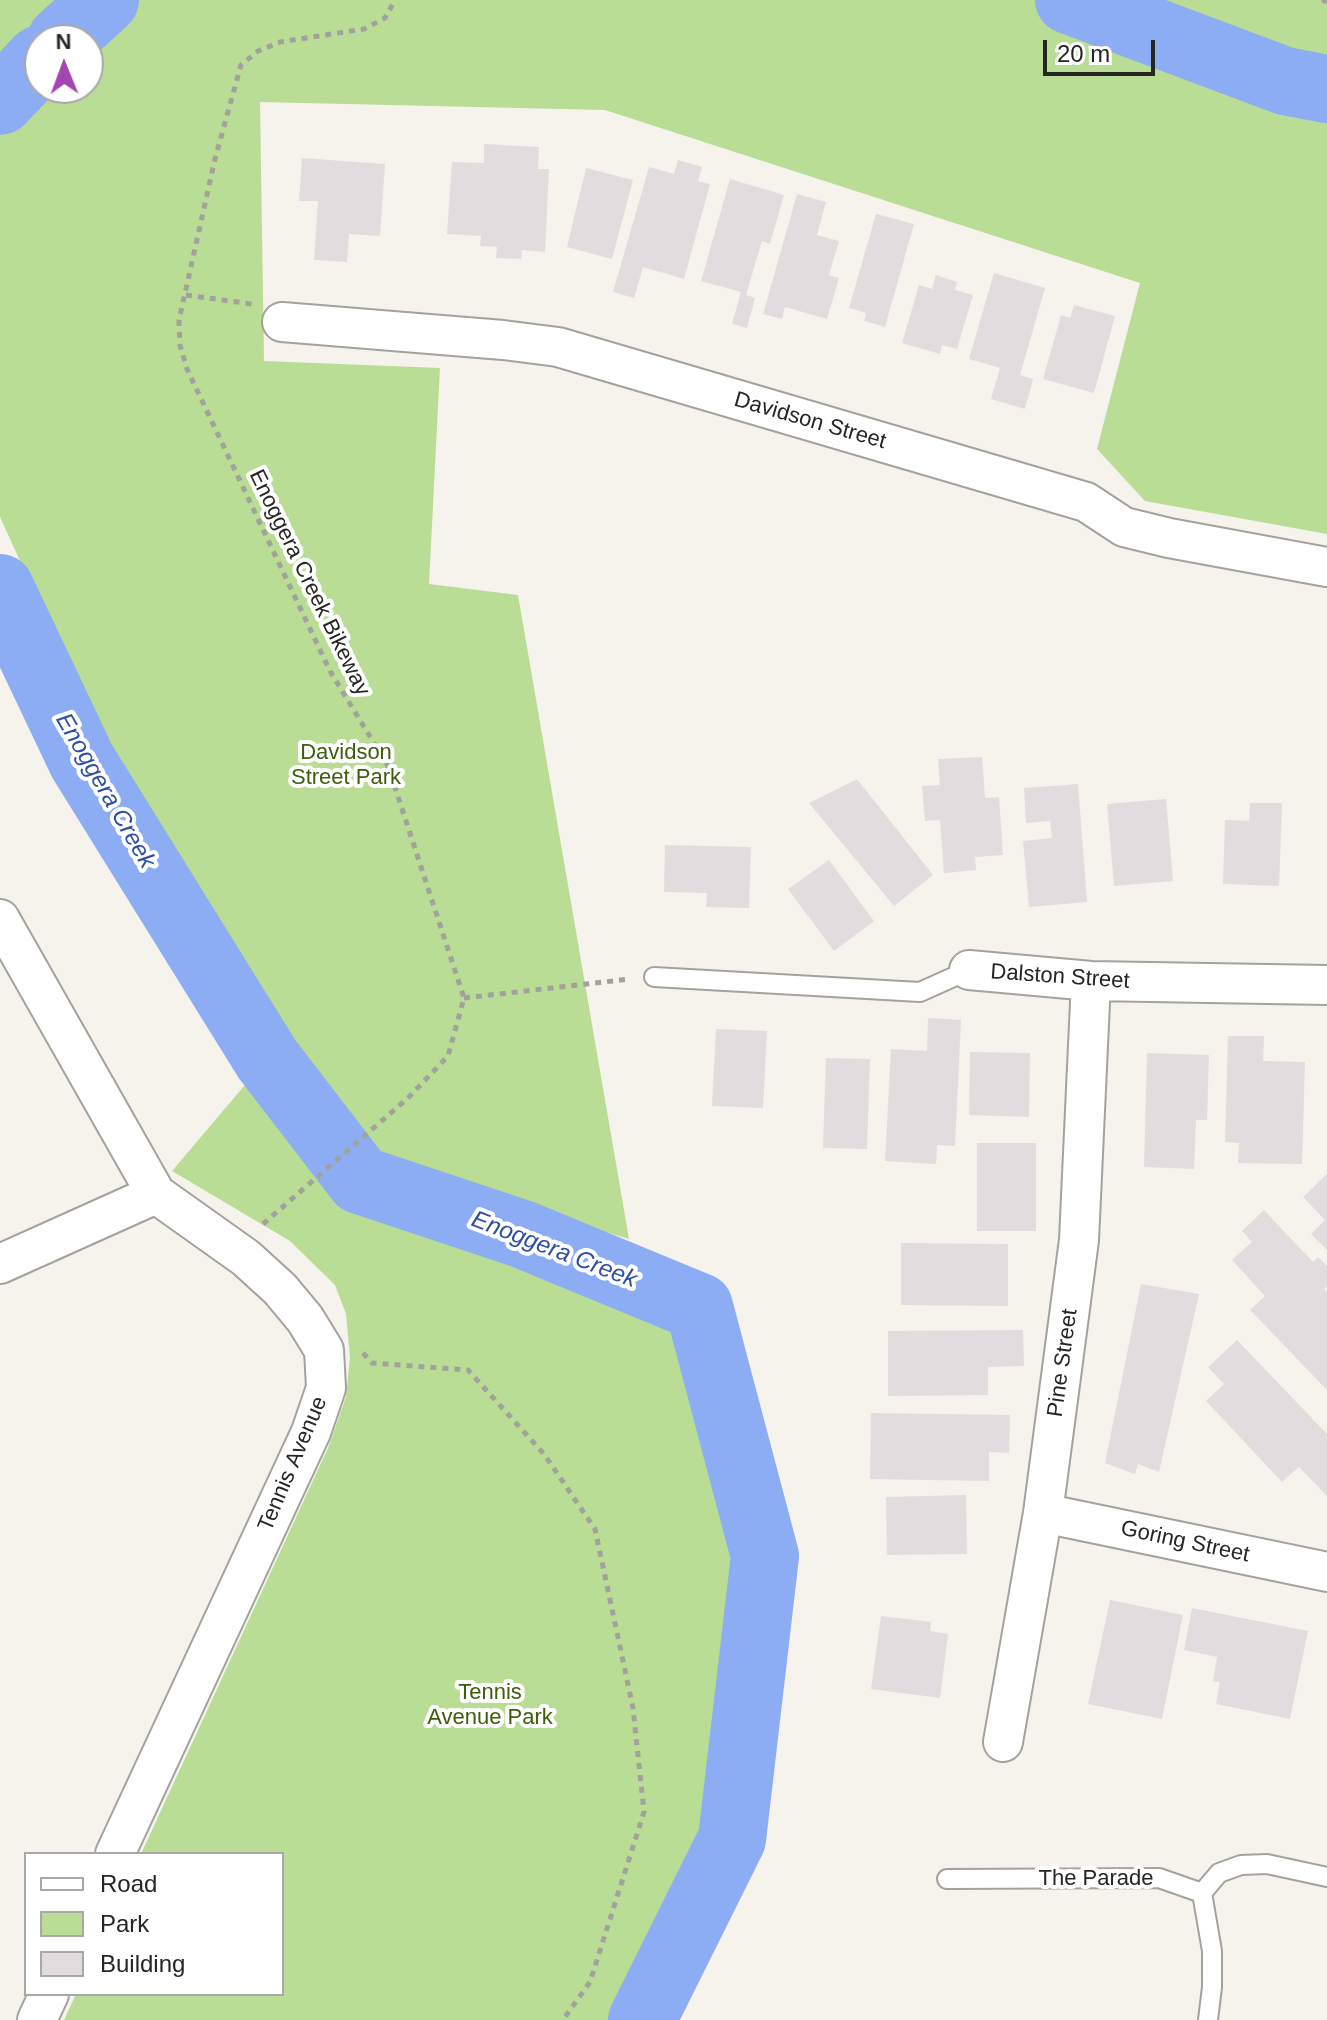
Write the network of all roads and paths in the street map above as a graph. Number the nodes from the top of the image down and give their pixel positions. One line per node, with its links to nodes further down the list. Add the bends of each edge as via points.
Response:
1 (395, 0): 2 (path, Enoggera Creek Bikeway, via 385,18 364,29 280,42 241,65)
2 (186, 295): 3 (path, via 267,306); 10 (path, Enoggera Creek Bikeway, via 179,320 187,369 330,671 388,766)
3 (282, 322): 4 (street, Davidson Street, via 558,347 1086,502 1124,527)
4 (1327, 567)
5 (0, 919): 11 (street, Tennis Avenue)
6 (969, 970): 7 (lane, Dalston Street, via 920,992); 8 (street, Dalston Street)
7 (654, 977): 10 (path)
8 (1091, 981): 9 (street, Dalston Street); 15 (street, Pine Street, via 1079,1240)
9 (1327, 985)
10 (464, 998): 12 (path, via 448,1056 408,1098)
11 (156, 1194): 13 (street); 18 (street, Tennis Avenue, via 280,1289 324,1350 326,1388 305,1447)
12 (254, 1232)
13 (0, 1264)
14 (361, 1351): 24 (path, via 372,1363 468,1370 544,1454 595,1529 633,1708 644,1812 590,1982)
15 (1043, 1513): 16 (street, Goring Street); 17 (street, Pine Street)
16 (1327, 1572)
17 (1003, 1742)
18 (116, 1852)
19 (1327, 1877): 21 (lane, via 1267,1864 1241,1865 1219,1873)
20 (947, 1879): 21 (lane, The Parade, via 1159,1878)
21 (1202, 1893): 25 (lane, via 1212,1951)
22 (48, 1996): 23 (street)
23 (37, 2020)
24 (563, 2020)
25 (1208, 2020)

